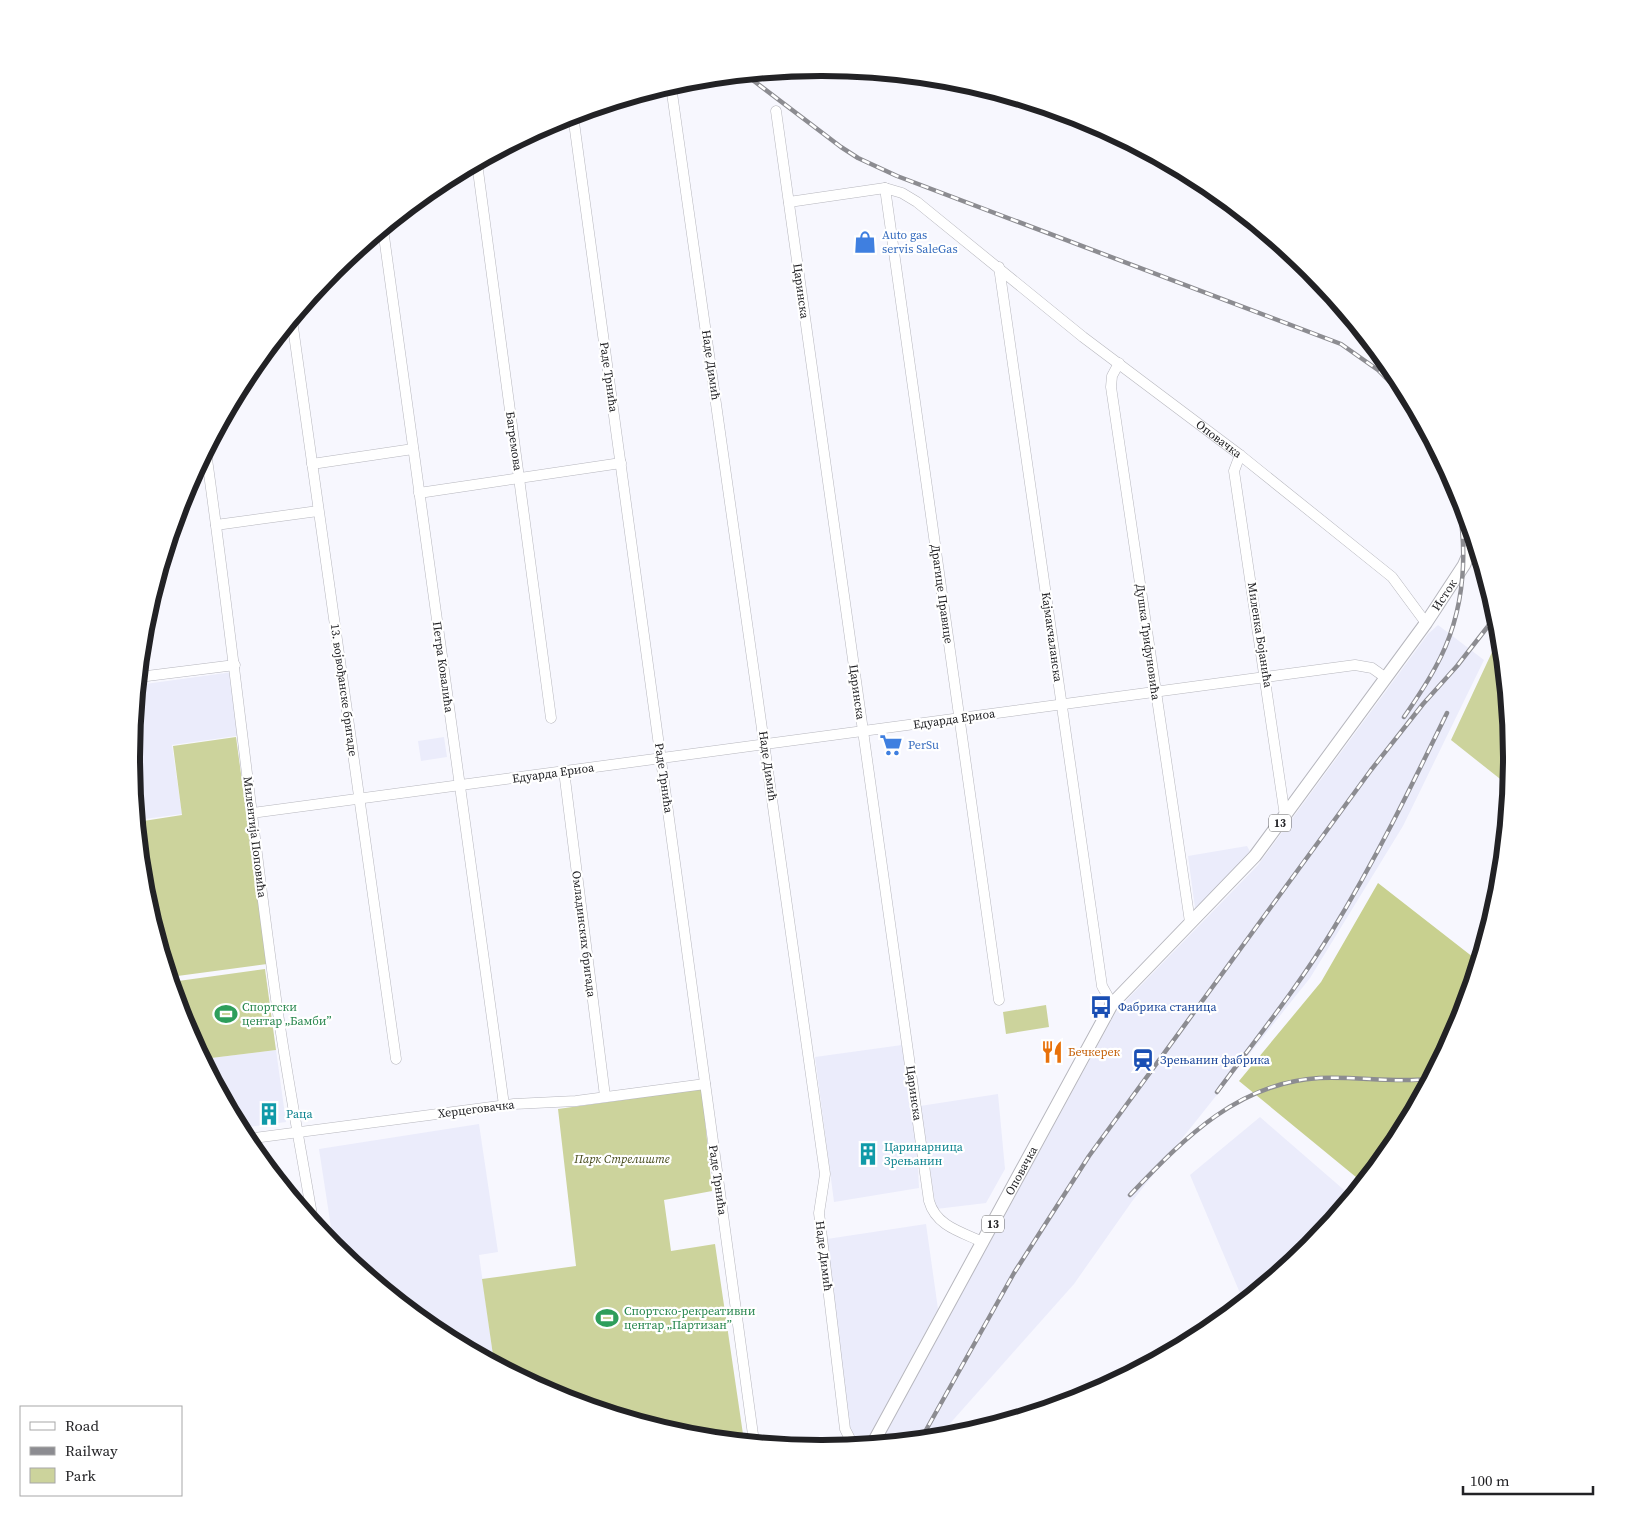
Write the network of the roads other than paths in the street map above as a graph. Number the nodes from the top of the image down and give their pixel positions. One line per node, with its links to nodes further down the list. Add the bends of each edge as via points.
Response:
1 (672, 93): 31 (street, Наде Димић)
2 (776, 112): 6 (street, Царинска)
3 (574, 123): 14 (street, Раде Трнића)
4 (478, 170): 16 (street, Багремова)
5 (885, 188): 6 (street); 8 (street, Оповачка, via 917,202); 29 (street, Драгице Правице)
6 (789, 202): 30 (street, Царинска)
7 (384, 235): 11 (street, Петра Ковалића)
8 (999, 267): 10 (street, Оповачка); 27 (street, Кајмакчаланска)
9 (293, 328): 15 (street, 13. војвођанске бригаде)
10 (1119, 364): 12 (street, Оповачка); 26 (street, Душка Трифуновића, via 1112,376 1112,386)
11 (414, 449): 15 (street); 17 (street, Петра Ковалића)
12 (1240, 455): 21 (street, Оповачка, via 1392,577); 24 (street, Миленка Бојанића, via 1234,471)
13 (207, 462): 19 (street, Милентија Поповића)
14 (621, 463): 16 (street); 32 (street, Раде Трнића)
15 (312, 464): 18 (street, 13. војвођанске бригаде)
16 (519, 478): 17 (street); 28 (street, Багремова)
17 (420, 493): 34 (street, Петра Ковалића)
18 (318, 511): 19 (street); 35 (street, 13. војвођанске бригаде)
19 (216, 526): 22 (street, Милентија Поповића)
20 (1470, 550): 21 (main road, Исток / 13)
21 (1426, 623): 25 (main road, 13)
22 (235, 665): 23 (street); 36 (street, Милентија Поповића)
23 (145, 676)
24 (1266, 677): 25 (street, Едуарда Ериоа, via 1355,665 1372,668); 26 (street, Едуарда Ериоа); 37 (street, Миленка Бојанића)
25 (1386, 678): 37 (main road, 13)
26 (1155, 691): 27 (street, Едуарда Ериоа); 38 (street, Душка Трифуновића)
27 (1062, 704): 29 (street, Едуарда Ериоа); 40 (street, Кајмакчаланска, via 1102,986)
28 (551, 718)
29 (959, 718): 30 (street, Едуарда Ериоа); 39 (street, Драгице Правице)
30 (863, 731): 31 (street, Едуарда Ериоа); 48 (street, Царинска, via 929,1201 936,1218)
31 (765, 744): 32 (street, Едуарда Ериоа); 51 (street, Наде Димић, via 826,1174 819,1213 845,1429)
32 (661, 758): 33 (street, Едуарда Ериоа); 42 (street, Раде Трнића)
33 (564, 771): 34 (street, Едуарда Ериоа); 43 (street, Омладинских бригада)
34 (460, 785): 35 (street, Едуарда Ериоа); 44 (street, Петра Ковалића)
35 (359, 799): 36 (street, Едуарда Ериоа); 41 (street, 13. војвођанске бригаде)
36 (252, 812): 45 (street, Милентија Поповића, via 278,1014 291,1102)
37 (1285, 816): 38 (main road, 13, via 1256,856)
38 (1190, 922): 40 (main road, 13)
39 (999, 1000)
40 (1112, 1004): 48 (main road, Оповачка / 13)
41 (396, 1059)
42 (705, 1084): 43 (street, Херцеговачка); 49 (street, Раде Трнића)
43 (605, 1096): 44 (street, Херцеговачка)
44 (504, 1105): 45 (street, Херцеговачка)
45 (299, 1132): 46 (street, Херцеговачка); 47 (street, Милентија Поповића)
46 (256, 1138)
47 (311, 1211)
48 (983, 1242): 50 (main road, Оповачка / 13)
49 (753, 1436)
50 (877, 1437)
51 (850, 1439)

